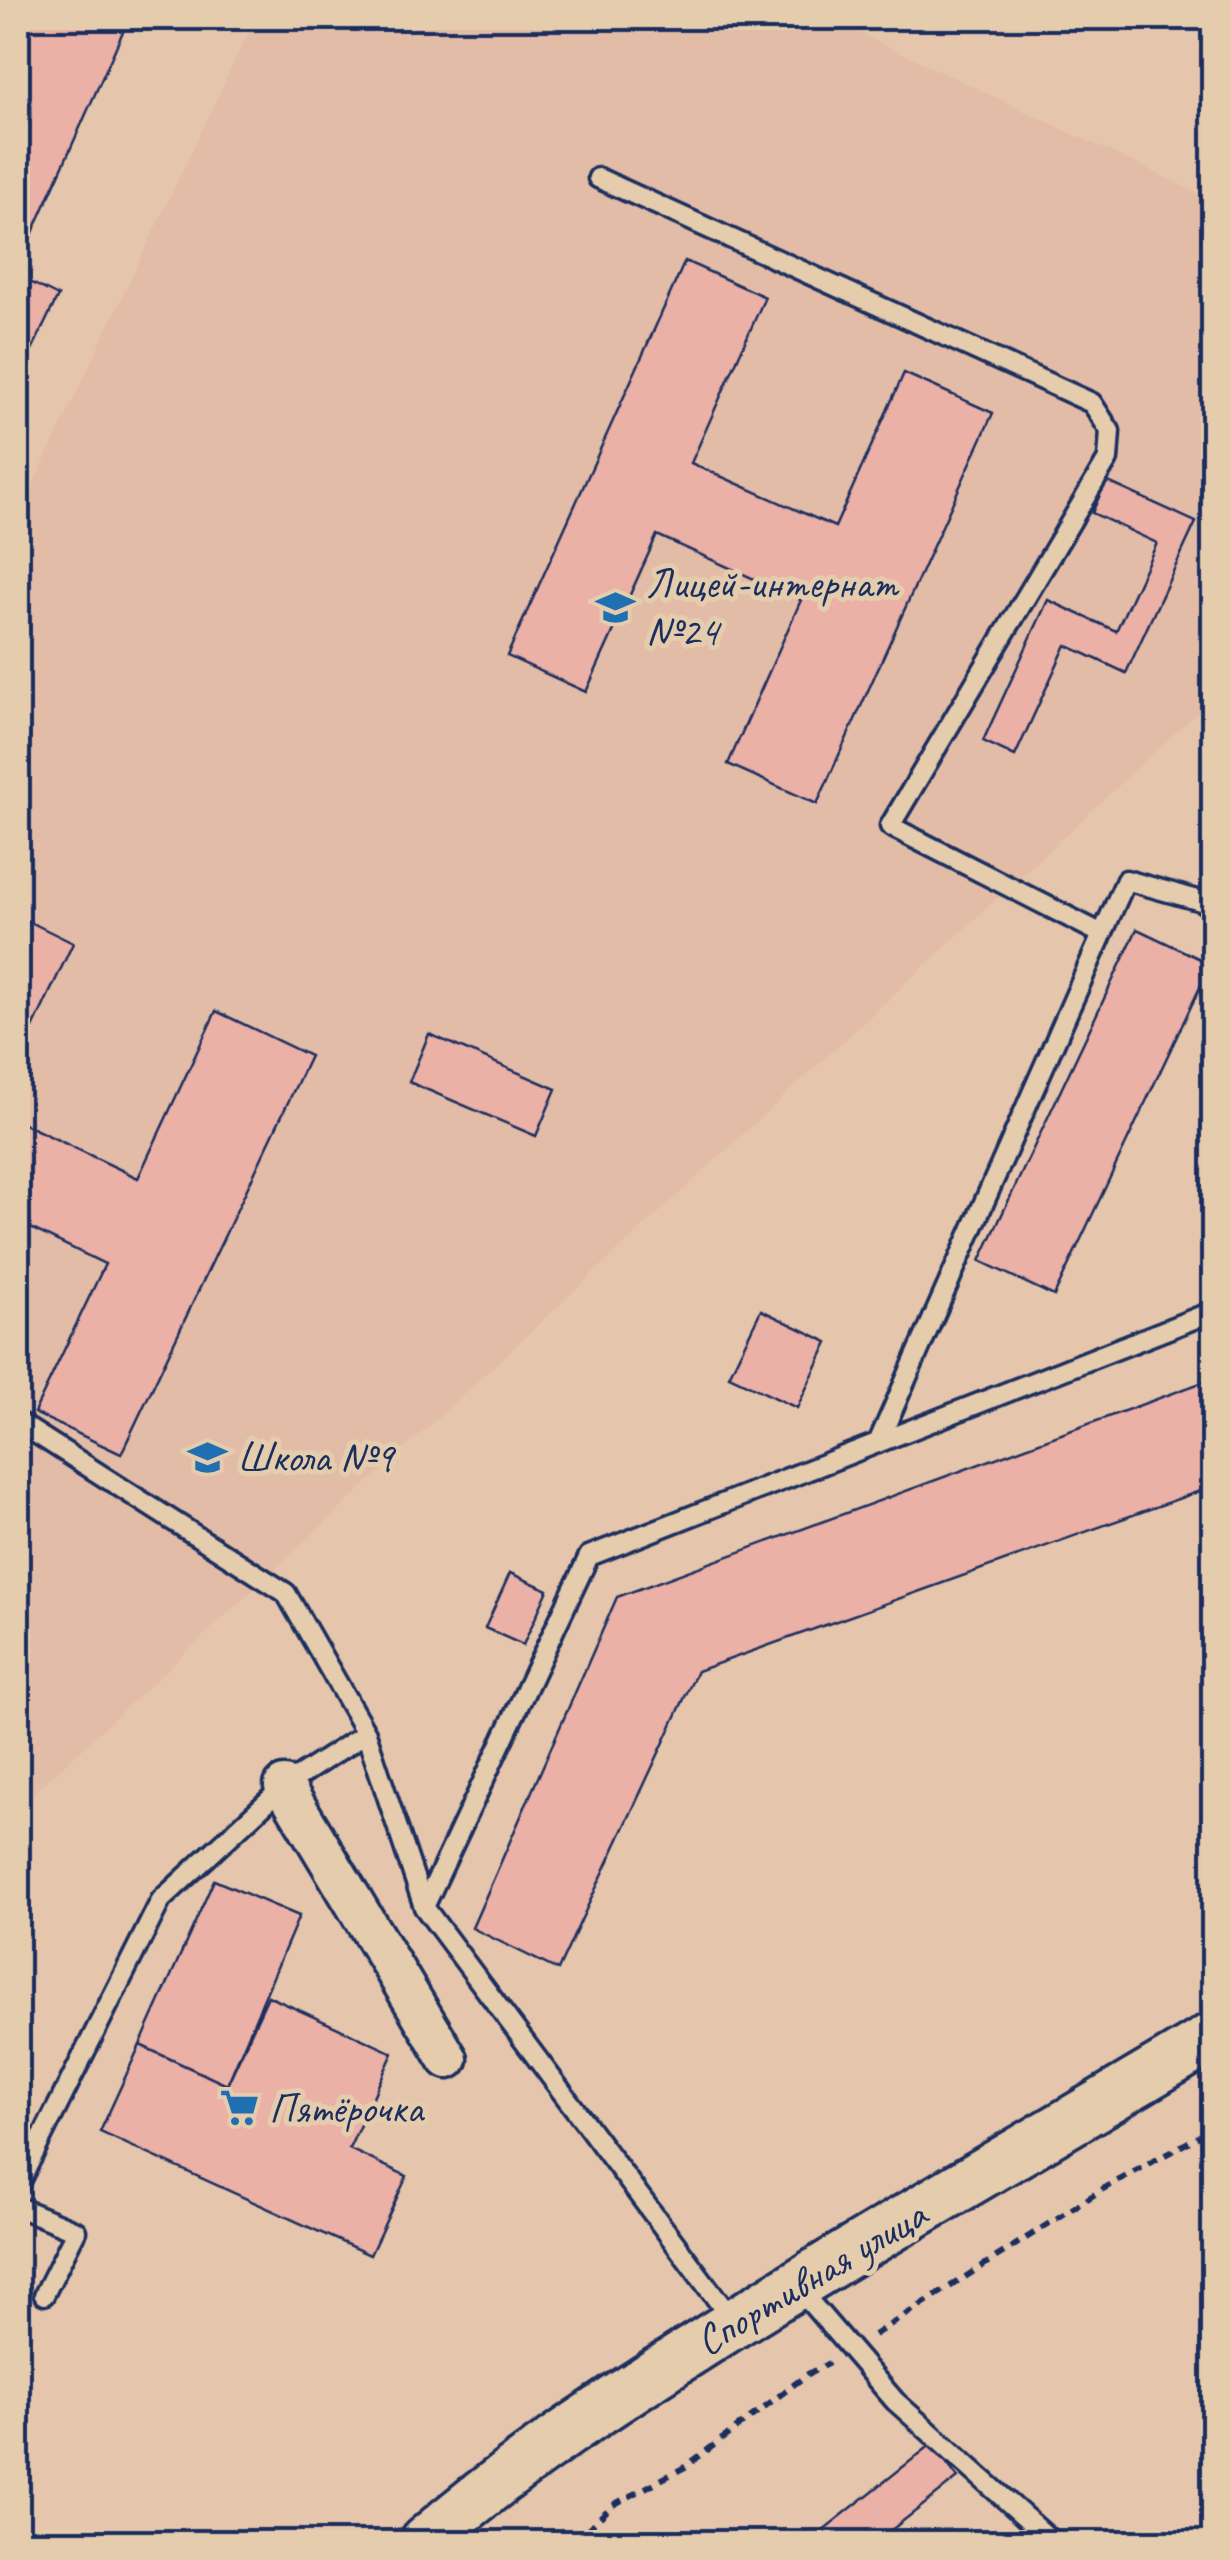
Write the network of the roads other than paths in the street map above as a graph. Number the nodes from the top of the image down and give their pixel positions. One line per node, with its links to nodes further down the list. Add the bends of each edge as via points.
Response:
1 (598, 178): 3 (lane, via 1092,403 1110,431 1108,459 890,826)
2 (1214, 909): 3 (lane, via 1126,880)
3 (1102, 934): 6 (lane)
4 (1214, 1311): 6 (lane)
5 (18, 1422): 7 (lane, via 286,1593)
6 (878, 1443): 9 (lane, via 589,1556)
7 (366, 1733): 8 (lane); 9 (lane)
8 (284, 1786): 11 (street); 12 (lane, via 161,1900)
9 (424, 1906): 16 (lane)
10 (1214, 2036): 14 (street, Спортивная улица)
11 (448, 2059)
12 (18, 2184)
13 (18, 2207): 15 (lane, via 76,2231)
14 (794, 2284): 16 (street, Спортивная улица); 18 (lane, via 895,2401)
15 (44, 2295)
16 (734, 2323): 17 (street, Спортивная улица, via 570,2428)
17 (424, 2542)
18 (1053, 2542)

